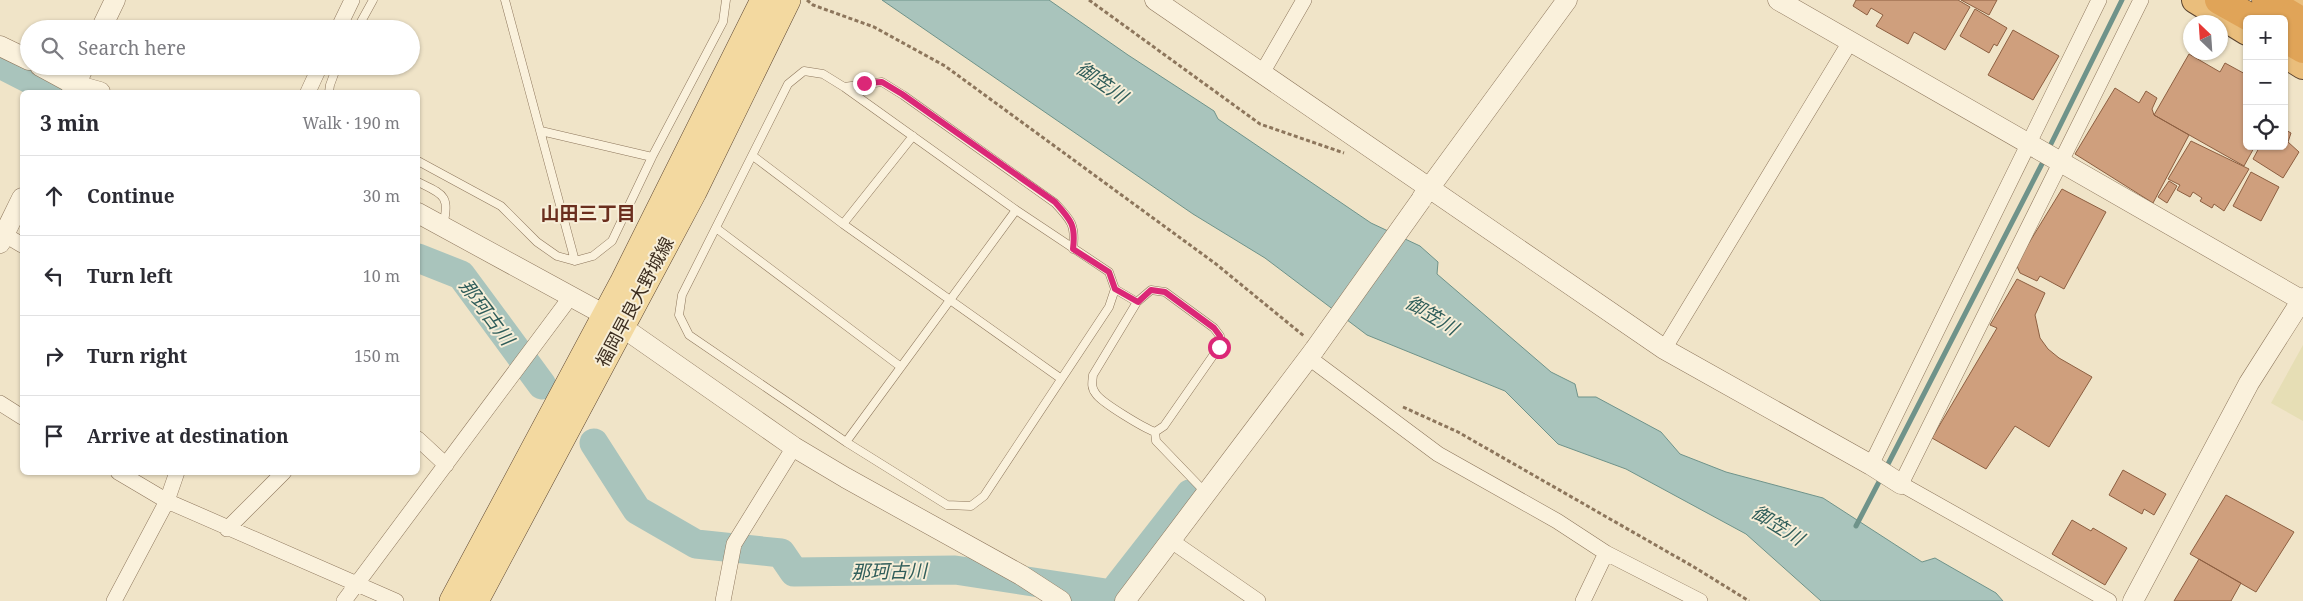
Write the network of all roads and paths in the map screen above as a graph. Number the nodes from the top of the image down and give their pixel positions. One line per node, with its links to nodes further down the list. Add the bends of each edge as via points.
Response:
1 (115, 0): 22 (street)
2 (352, 0): 23 (street)
3 (373, 0): 24 (lane)
4 (505, 0): 43 (lane)
5 (726, 0): 48 (lane, via 723,22)
6 (763, 0): 68 (main road, 福岡早良大野城線)
7 (788, 0): 68 (main road, 福岡早良大野城線, via 694,192)
8 (806, 0): 69 (path, via 874,27 945,66 1216,264)
9 (1090, 0): 46 (path, via 1260,124)
10 (1155, 0): 34 (street)
11 (1304, 0): 34 (street)
12 (1568, 0): 52 (street)
13 (1778, 0): 28 (street)
14 (2099, 0): 45 (street)
15 (2141, 0): 50 (street)
16 (2195, 0): 26 (highway)
17 (2219, 0): 21 (highway)
18 (2266, 0): 25 (highway)
19 (2296, 0): 20 (highway)
20 (2303, 4)
21 (2245, 15)
22 (105, 20)
23 (342, 20)
24 (362, 20)
25 (2303, 22)
26 (2243, 30)
27 (2288, 40): 30 (highway)
28 (1850, 42): 45 (street); 70 (street)
29 (0, 46): 31 (street)
30 (2303, 49)
31 (20, 56)
32 (2288, 57): 33 (highway)
33 (2303, 66)
34 (1262, 73): 52 (street)
35 (53, 75): 40 (street)
36 (80, 75): 40 (street)
37 (316, 75): 41 (street)
38 (334, 75): 42 (lane)
39 (844, 87): 44 (lane); 47 (lane, via 823,74 804,71 788,84); 61 (lane, via 882,82 1055,202 1075,232)
40 (73, 89)
41 (309, 90)
42 (329, 90)
43 (541, 131): 48 (lane); 62 (lane)
44 (913, 136): 54 (lane); 56 (lane)
45 (2029, 143): 50 (street); 81 (street)
46 (1345, 153)
47 (753, 156): 56 (lane); 58 (lane)
48 (652, 157): 62 (lane, via 612,241 593,256)
49 (420, 162): 62 (lane, via 501,206 537,242 557,256)
50 (2061, 162): 66 (street); 85 (street)
51 (420, 183): 57 (lane, via 439,193 444,201 447,208)
52 (1425, 194): 69 (street, bridge); 70 (street)
53 (20, 202): 59 (street)
54 (1016, 210): 61 (lane); 65 (lane)
55 (420, 213): 57 (street)
56 (843, 224): 65 (lane)
57 (443, 227): 64 (street)
58 (716, 228): 71 (lane); 78 (lane, via 682,295 679,315 689,335)
59 (2, 237): 60 (street)
60 (20, 244)
61 (1073, 249): 63 (lane, via 1109,272)
62 (575, 261)
63 (1115, 289): 67 (lane); 72 (lane, via 1109,307)
64 (572, 295): 68 (street); 80 (street)
65 (950, 299): 71 (lane); 72 (lane)
66 (2302, 300): 106 (street, via 2250,383)
67 (1138, 302): 76 (lane, via 1093,375 1092,386 1096,396); 76 (lane, via 1151,290 1165,292 1220,336 1219,347 1164,426)
68 (614, 320): 79 (street); 96 (main road, 福岡早良大野城線); 97 (main road, 福岡早良大野城線)
69 (1310, 348): 86 (street); 90 (street, via 1376,410 1438,454 1557,521)
70 (1664, 349): 81 (street)
71 (901, 367): 78 (lane)
72 (1060, 378): 78 (lane, via 984,496 971,506 947,505)
73 (0, 403): 75 (street)
74 (1402, 407): 104 (path, via 1458,432)
75 (20, 416)
76 (1155, 432): 86 (lane, via 1156,441)
77 (420, 440): 80 (street)
78 (846, 442)
79 (794, 446): 98 (street, via 734,544); 99 (street)
80 (446, 465): 91 (street)
81 (1871, 465): 85 (street)
82 (123, 475): 87 (street)
83 (176, 475): 87 (street)
84 (281, 475): 88 (street)
85 (1901, 484): 105 (street)
86 (1206, 492): 89 (street)
87 (167, 501): 88 (street); 93 (street)
88 (227, 529): 91 (street)
89 (1170, 540): 100 (street); 101 (street)
90 (1606, 553): 92 (street); 102 (street)
91 (357, 584): 94 (street); 95 (street)
92 (1681, 596): 103 (street)
93 (114, 601)
94 (344, 601)
95 (396, 601)
96 (452, 601)
97 (476, 601)
98 (723, 601)
99 (1061, 601)
100 (1125, 601)
101 (1258, 601)
102 (1583, 601)
103 (1700, 601)
104 (1749, 601)
105 (2109, 601)
106 (2133, 601)

